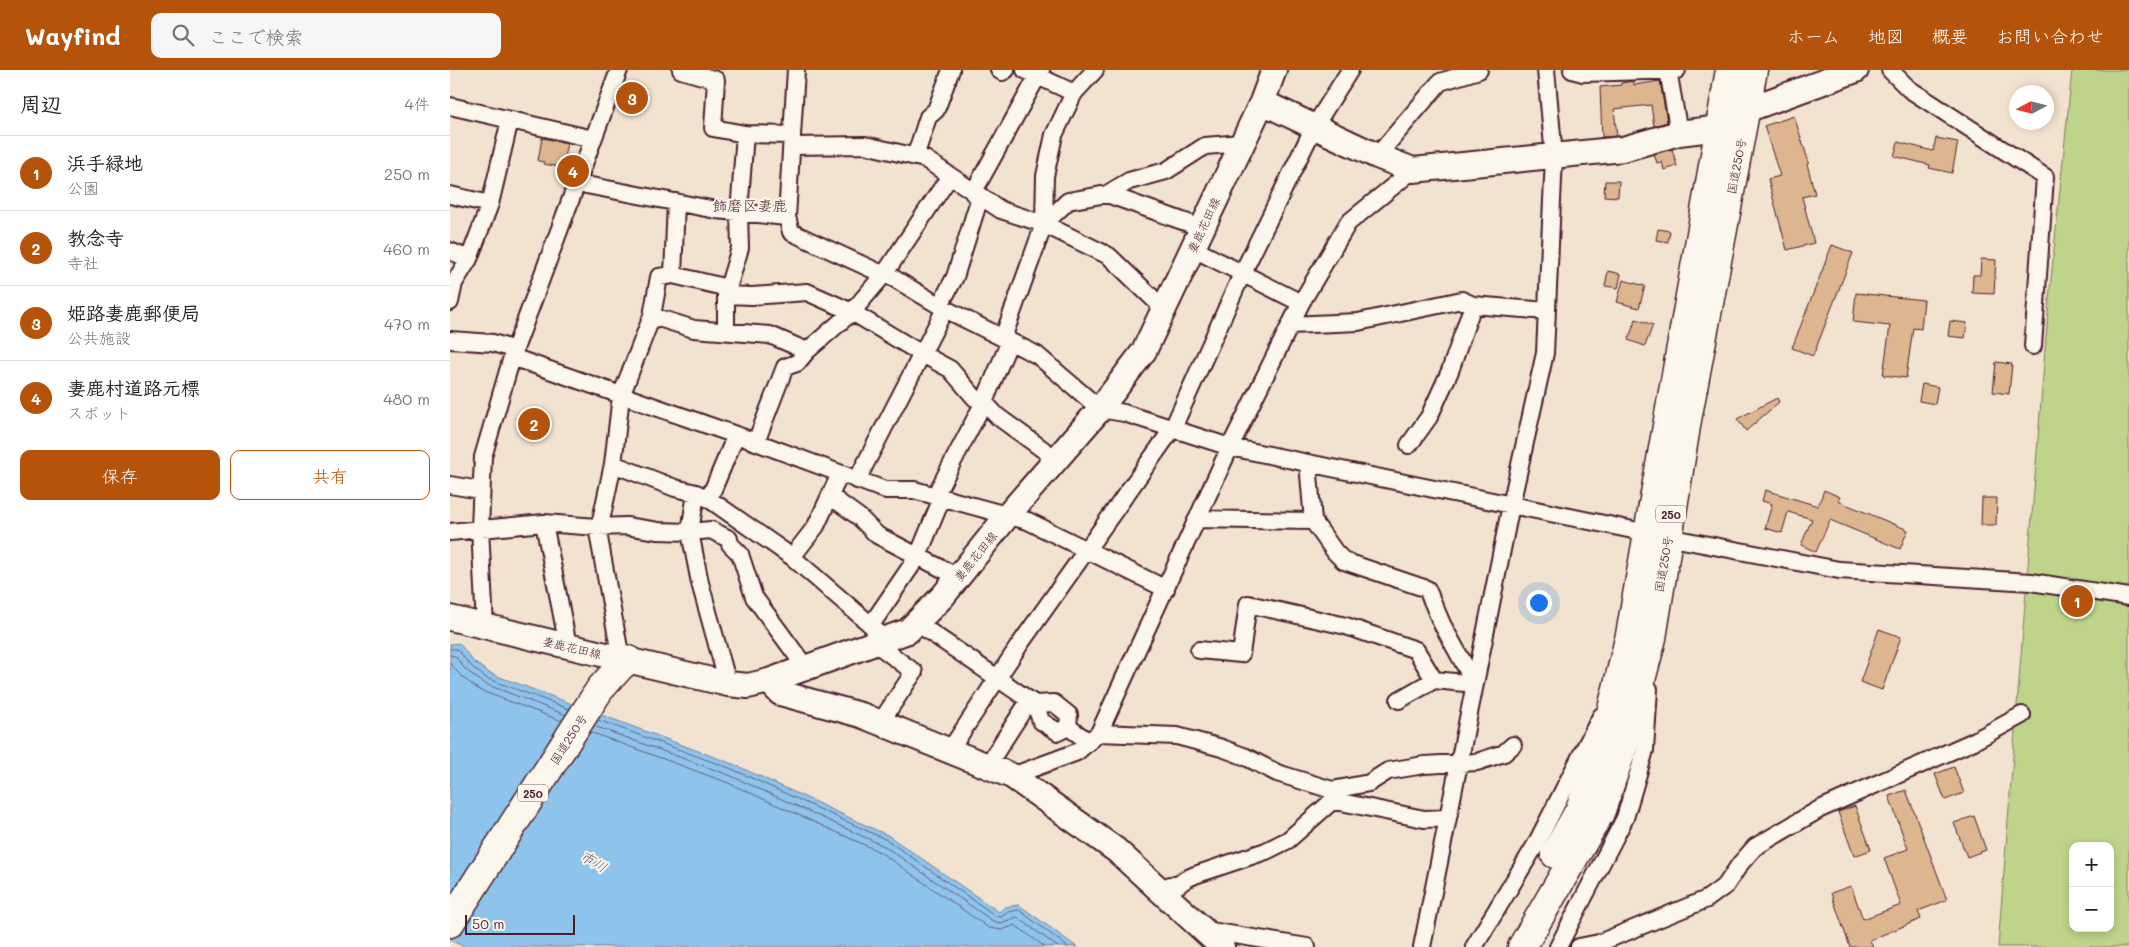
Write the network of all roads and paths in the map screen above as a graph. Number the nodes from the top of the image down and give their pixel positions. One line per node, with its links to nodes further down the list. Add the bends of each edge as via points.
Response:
1 (619, 70): 28 (street)
2 (796, 70): 29 (street)
3 (951, 70): 32 (street, via 936,110 928,117)
4 (999, 70): 5 (street)
5 (1006, 70)
6 (1095, 70): 19 (street)
7 (1274, 70): 20 (street, 妻鹿花田線)
8 (1350, 70): 24 (street)
9 (1479, 70): 31 (street, via 1440,82)
10 (1546, 70): 33 (street)
11 (1572, 70): 12 (street, via 1583,73)
12 (1671, 70): 26 (street)
13 (1730, 70): 25 (highway, 国道250号 / 250)
14 (1753, 70): 22 (highway, 国道250号 / 250)
15 (1856, 70): 22 (street)
16 (1890, 70): 64 (street, via 1909,89 2045,177)
17 (689, 71): 27 (street, via 716,80 713,128)
18 (1035, 72): 19 (street); 39 (street)
19 (1074, 93): 44 (street, via 1054,134 1045,176)
20 (1262, 102): 24 (street); 30 (street, 妻鹿花田線)
21 (450, 106): 23 (street)
22 (1746, 110): 25 (street); 96 (highway, 国道250号 / 250, via 1687,420)
23 (510, 120): 28 (street); 41 (street)
24 (1314, 127): 31 (street); 49 (street)
25 (1720, 128): 26 (street); 96 (highway, 国道250号 / 250)
26 (1679, 133): 33 (street, via 1623,149)
27 (745, 134): 29 (street); 42 (street)
28 (593, 139): 36 (street)
29 (792, 141): 32 (street, via 865,145); 43 (street)
30 (1242, 142): 37 (street, via 1205,146 1166,172 1129,181); 45 (street, 妻鹿花田線)
31 (1377, 156): 34 (street)
32 (915, 157): 35 (street, via 925,159)
33 (1554, 157): 34 (street); 57 (street)
34 (1413, 170): 53 (street, via 1348,223)
35 (950, 176): 39 (street); 48 (street)
36 (576, 183): 40 (street); 66 (street)
37 (1107, 194): 44 (street, via 1068,201); 45 (street)
38 (450, 195): 41 (street)
39 (977, 195): 44 (street, via 1001,210); 55 (street, via 955,277)
40 (676, 202): 42 (street); 50 (street)
41 (490, 204): 47 (street)
42 (739, 213): 43 (street); 51 (street, via 740,248)
43 (786, 217): 48 (street, via 791,232)
44 (1044, 224): 56 (street, via 1109,256); 63 (street)
45 (1197, 238): 49 (street); 56 (street, 妻鹿花田線)
46 (450, 250): 47 (street)
47 (469, 259): 52 (street, via 454,283)
48 (885, 273): 55 (street); 58 (street)
49 (1242, 274): 53 (street); 71 (street)
50 (673, 275): 51 (street); 59 (street, via 659,277)
51 (727, 292): 58 (street, via 752,296 807,292); 61 (street)
52 (450, 302)
53 (1301, 303): 60 (street)
54 (1473, 305): 57 (street); 60 (street, via 1462,300 1358,322); 74 (street, via 1450,371 1429,417)
55 (942, 307): 63 (street); 67 (street)
56 (1164, 309): 70 (street, 妻鹿花田線, via 1144,351)
57 (1547, 311): 86 (street, via 1545,353)
58 (852, 312): 65 (street); 67 (street)
59 (652, 316): 61 (street, via 694,329); 68 (street)
60 (1290, 325): 75 (street)
61 (726, 330): 65 (street, via 770,335)
62 (450, 340): 66 (street, via 493,344)
63 (1006, 340): 69 (street); 70 (street, via 1037,355)
64 (2033, 346)
65 (807, 351): 73 (street, via 797,363 785,367)
66 (514, 354): 68 (street); 82 (street, via 483,457)
67 (922, 354): 69 (street, via 950,368 975,398); 80 (street)
68 (620, 396): 72 (street); 77 (street)
69 (984, 402): 76 (street, via 997,416); 85 (street)
70 (1100, 409): 71 (street); 76 (street, 妻鹿花田線)
71 (1173, 428): 75 (street); 98 (street)
72 (736, 435): 73 (street); 83 (street)
73 (756, 442): 79 (street)
74 (1409, 445)
75 (1230, 447): 78 (street); 88 (street)
76 (1056, 459): 87 (street, 妻鹿花田線)
77 (613, 464): 83 (street); 92 (street)
78 (1308, 464): 86 (street); 89 (street)
79 (840, 474): 80 (street); 84 (street)
80 (857, 480): 85 (street, via 884,490 914,490)
81 (450, 485): 82 (street)
82 (480, 490): 93 (street)
83 (703, 496): 91 (street); 95 (street)
84 (830, 496): 99 (street, via 877,535); 100 (street, via 816,526)
85 (939, 497): 87 (street); 99 (street)
86 (1511, 505): 96 (street); 118 (street)
87 (1008, 515): 98 (street, via 1028,521); 101 (street, 妻鹿花田線)
88 (1197, 519): 89 (street); 102 (street)
89 (1313, 522): 118 (street, via 1344,560 1427,589)
90 (544, 523): 92 (street); 93 (street); 109 (street)
91 (746, 525): 97 (street); 100 (street)
92 (599, 526): 95 (street); 111 (street)
93 (480, 528): 94 (street); 106 (street)
94 (450, 532)
95 (690, 532): 97 (street, via 711,530 729,539); 117 (street)
96 (1657, 535): 103 (street, via 1839,570 2031,582); 108 (highway, 国道250号 / 250); 116 (highway, 国道250号 / 250)
97 (730, 544): 112 (street, via 740,554 754,597)
98 (1087, 551): 102 (street); 113 (street)
99 (918, 556): 101 (street); 107 (street)
100 (792, 557): 107 (street)
101 (958, 577): 105 (street, 妻鹿花田線)
102 (1166, 588): 123 (street)
103 (2129, 597)
104 (450, 618): 106 (street, 妻鹿花田線)
105 (917, 623): 107 (street, 妻鹿花田線, via 908,631); 113 (street)
106 (485, 627): 109 (street, 妻鹿花田線)
107 (877, 636): 112 (street, 妻鹿花田線); 122 (street, via 914,672)
108 (1652, 638): 133 (highway, 国道250号 / 250, via 1625,741 1600,813); 138 (street, via 1645,750 1624,818)
109 (568, 646): 111 (street, 妻鹿花田線)
110 (1199, 650): 114 (street, via 1240,654 1248,604 1346,626 1416,650)
111 (624, 660): 117 (street, 妻鹿花田線); 131 (highway, 国道250号 / 250, via 600,689)
112 (806, 668): 115 (street, 妻鹿花田線)
113 (998, 678): 120 (street); 125 (street)
114 (1434, 680): 118 (street); 119 (street)
115 (769, 681): 117 (street, 妻鹿花田線, via 748,686); 122 (street, via 780,693)
116 (1619, 681): 133 (highway, 国道250号 / 250, via 1603,746 1579,811); 137 (street, via 1535,846)
117 (728, 684)
118 (1475, 684): 126 (street)
119 (1399, 700)
120 (1032, 702): 123 (street, via 1054,704 1069,715 1068,726); 127 (street)
121 (2022, 715): 139 (street, via 1974,741 1820,809 1756,847 1726,886 1707,899 1599,943)
122 (880, 723): 125 (street)
123 (1093, 737): 126 (street, via 1177,736 1222,748 1277,773 1332,790 1369,782 1388,771); 128 (street, via 1078,752)
124 (1513, 745): 126 (street, via 1504,753 1477,762)
125 (950, 750): 127 (street)
126 (1459, 763): 129 (street)
127 (987, 766): 128 (street)
128 (1012, 776): 130 (street, via 1116,850)
129 (1447, 818): 130 (street, via 1424,819 1336,801 1281,844); 136 (street)
130 (1161, 890): 132 (street)
131 (450, 923)
132 (1205, 930): 134 (street); 135 (street)
133 (1515, 942)
134 (1222, 947)
135 (1307, 947)
136 (1422, 947)
137 (1474, 947)
138 (1558, 947)
139 (1579, 947)

